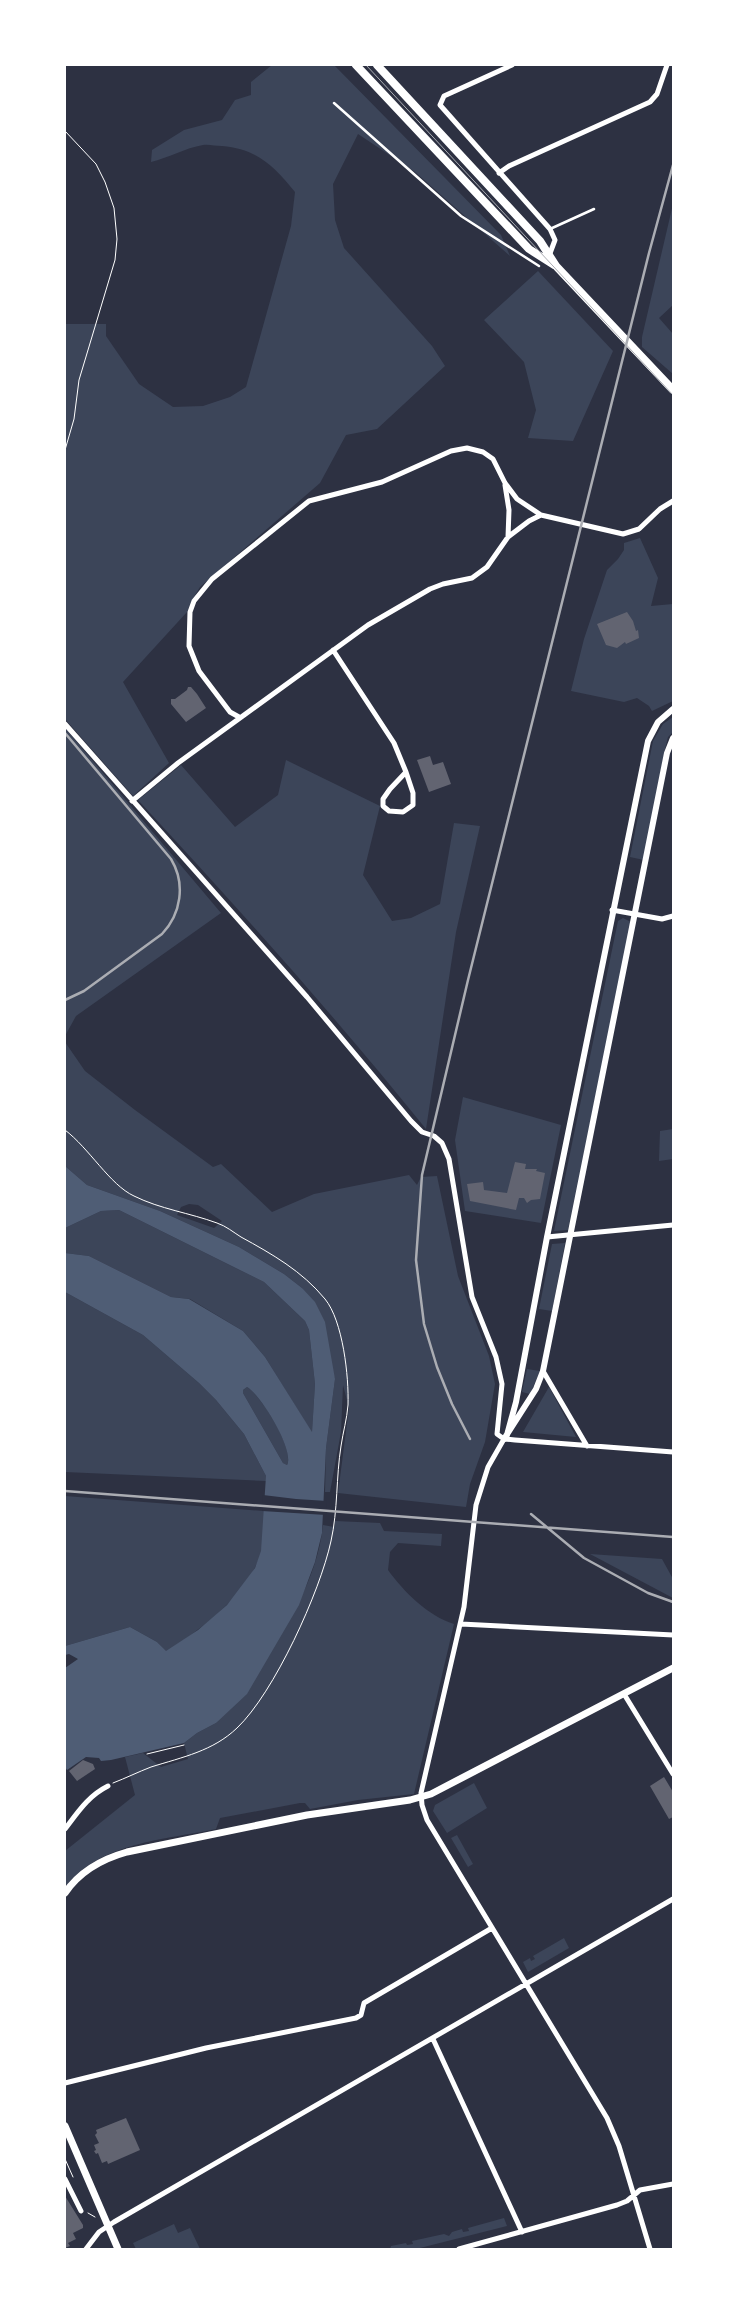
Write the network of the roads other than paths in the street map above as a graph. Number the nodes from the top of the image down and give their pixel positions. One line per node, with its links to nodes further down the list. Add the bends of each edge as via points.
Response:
1 (356, 65): 9 (main road, via 491,211)
2 (376, 65): 9 (main road, via 540,241)
3 (512, 65): 6 (street, via 444,96 440,104)
4 (667, 65): 6 (street, via 657,94 650,102)
5 (334, 103): 9 (lane, via 461,216)
6 (499, 173): 8 (street)
7 (594, 209): 8 (lane)
8 (550, 229): 9 (street, via 555,240)
9 (544, 261): 10 (main road, via 556,266)
10 (673, 390)
11 (505, 483): 13 (street, via 517,499); 14 (street); 17 (street, via 493,459 483,452 467,448 451,451 382,482 309,501 212,579 194,601 190,612 190,646 199,671 216,697)
12 (673, 501): 13 (street, via 633,532 623,534)
13 (541, 515): 14 (street)
14 (508, 537): 15 (street, via 487,567 472,578 430,590 368,625)
15 (333, 650): 17 (street); 20 (street, via 394,743)
16 (673, 709): 22 (street, via 658,722 648,740)
17 (239, 717): 21 (street)
18 (65, 724): 21 (street)
19 (673, 738): 23 (street, via 667,753)
20 (406, 772): 20 (street, via 384,799 383,806 389,811 403,812 413,805)
21 (132, 801): 29 (street, via 307,997 412,1121 422,1132 442,1143 451,1166 472,1297 500,1374 501,1395 496,1429 497,1434)
22 (612, 910): 23 (street); 27 (street)
23 (635, 915): 24 (street, via 662,919); 26 (street)
24 (673, 916)
25 (673, 1225): 26 (street)
26 (570, 1235): 27 (street); 28 (street)
27 (547, 1238): 29 (street, via 516,1402)
28 (543, 1371): 29 (street, via 536,1389); 30 (street)
29 (505, 1437): 30 (street); 32 (street, via 488,1467 476,1505)
30 (587, 1446): 31 (street)
31 (673, 1452)
32 (461, 1624): 33 (street); 38 (street)
33 (673, 1635)
34 (673, 1668): 35 (main road)
35 (624, 1694): 36 (street); 38 (main road, via 447,1787)
36 (673, 1774)
37 (108, 1786): 39 (street, via 85,1802)
38 (421, 1797): 40 (main road, via 307,1815 127,1852 89,1868); 42 (street, via 427,1820)
39 (65, 1830)
40 (65, 1893)
41 (673, 1899): 43 (street)
42 (492, 1928): 43 (street); 45 (street, via 364,2003 361,2015 356,2018 206,2048)
43 (526, 1984): 44 (street); 49 (street, via 607,2118)
44 (433, 2039): 51 (street); 52 (street)
45 (65, 2083)
46 (65, 2126): 51 (main road)
47 (65, 2179): 50 (street)
48 (673, 2184): 49 (street)
49 (634, 2194): 52 (street, via 617,2205); 56 (street)
50 (81, 2211)
51 (108, 2226): 53 (street); 54 (main road)
52 (522, 2232): 55 (street)
53 (86, 2249)
54 (118, 2249)
55 (459, 2249)
56 (650, 2249)

